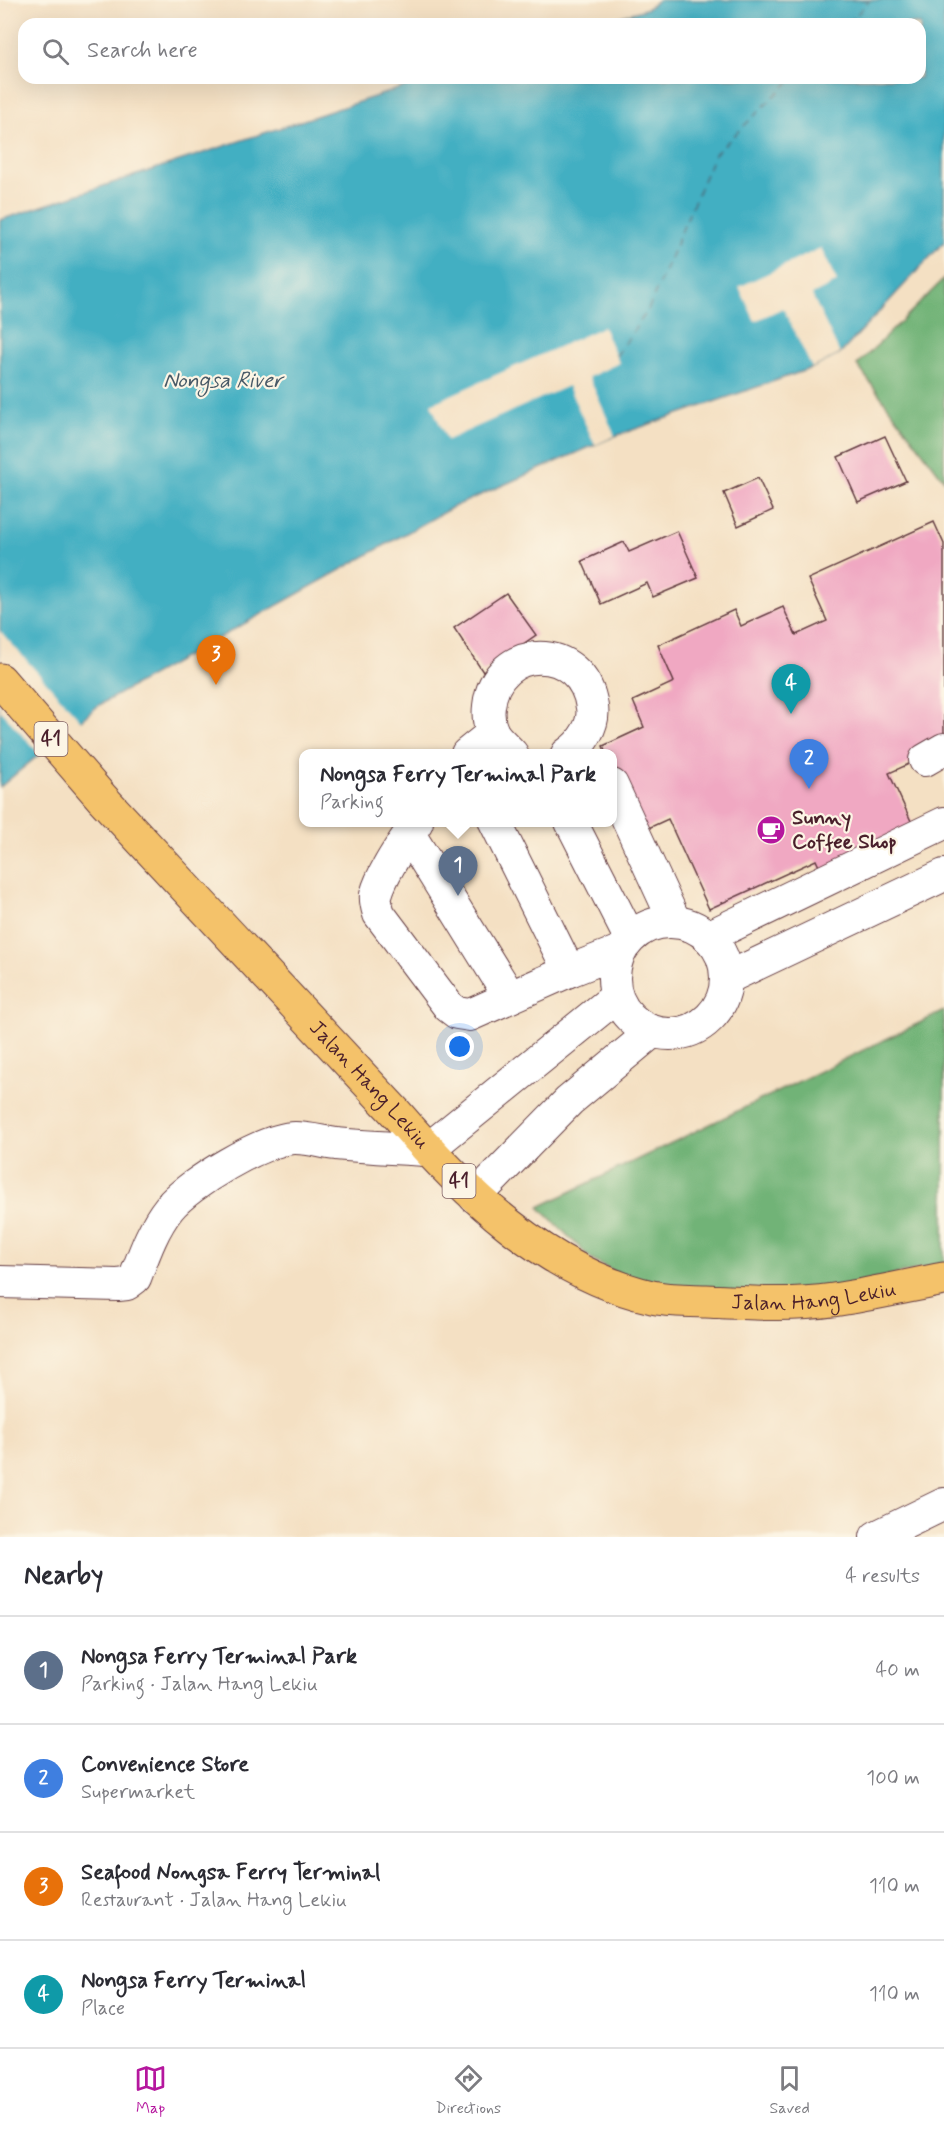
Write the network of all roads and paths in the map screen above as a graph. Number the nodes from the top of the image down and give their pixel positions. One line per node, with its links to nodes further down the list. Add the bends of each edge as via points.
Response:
1 (0, 680): 19 (highway, Jalan Hang Lekiu / 41, via 102,798)
2 (503, 743): 3 (lane, via 488,713 490,692 510,668 540,657 560,661 578,673 589,691 593,711); 4 (lane)
3 (584, 746)
4 (481, 749)
5 (617, 796): 11 (lane)
6 (944, 823): 12 (lane)
7 (497, 827): 14 (lane)
8 (573, 827): 13 (lane)
9 (413, 828): 16 (lane); 16 (lane, via 381,880 375,897 379,914 457,1013 470,1015)
10 (944, 875): 15 (lane)
11 (675, 922): 12 (lane); 13 (lane, via 644,928)
12 (708, 937): 15 (lane, via 722,956)
13 (625, 945): 14 (lane); 17 (lane, via 614,974)
14 (569, 971): 16 (lane)
15 (727, 978): 18 (lane, via 720,1004 703,1024 679,1034)
16 (510, 997)
17 (616, 997): 18 (lane, via 630,1019); 19 (lane)
18 (652, 1032): 20 (lane, via 569,1101)
19 (427, 1150): 20 (highway, Jalan Hang Lekiu / 41); 22 (lane, via 293,1138 270,1144 242,1156 170,1206 135,1278 127,1284)
20 (475, 1197): 21 (highway, Jalan Hang Lekiu / 41, via 572,1267 653,1298 759,1304 831,1300)
21 (944, 1279)
22 (0, 1282)
23 (944, 1504): 24 (lane)
24 (876, 1537)

